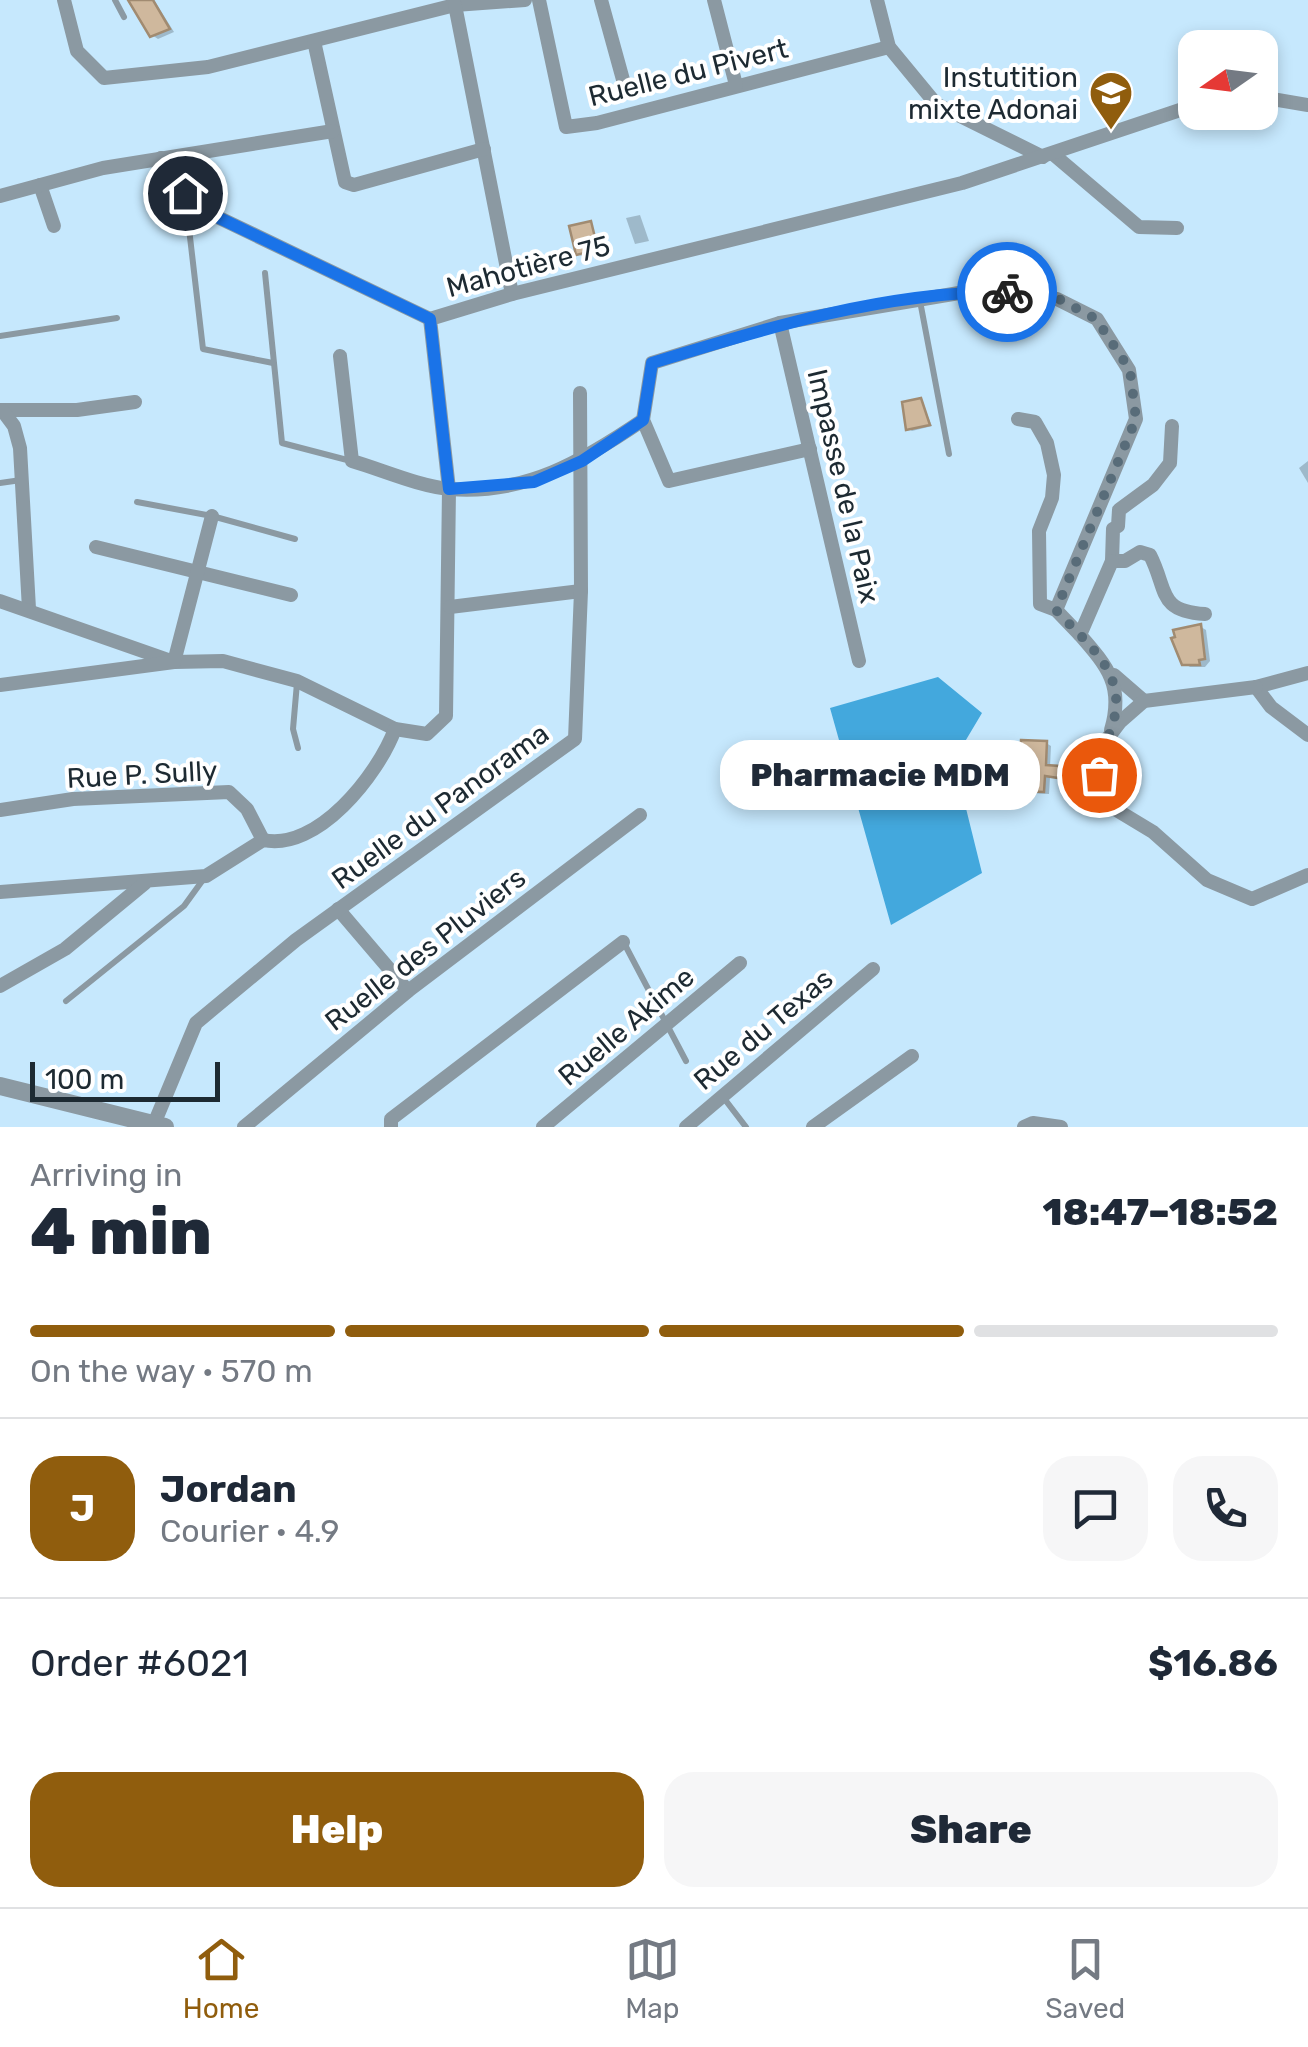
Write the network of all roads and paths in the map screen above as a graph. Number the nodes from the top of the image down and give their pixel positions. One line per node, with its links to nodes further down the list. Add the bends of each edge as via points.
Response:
1 (64, 0): 10 (street, via 77,51 104,78 208,68)
2 (115, 0): 9 (lane)
3 (526, 0): 8 (street)
4 (539, 0): 12 (street, Ruelle du Pivert, via 566,126)
5 (601, 0): 13 (street)
6 (714, 0): 12 (street)
7 (877, 0): 11 (street)
8 (455, 5): 10 (street); 18 (street)
9 (124, 17)
10 (314, 42): 17 (street)
11 (889, 48): 12 (street, Ruelle du Pivert); 19 (street, via 936,104)
12 (736, 85)
13 (625, 88)
14 (1278, 100): 15 (street)
15 (1308, 104)
16 (1178, 111): 19 (street, Mahotière 75)
17 (333, 131): 18 (street, via 340,176 354,186); 20 (street)
18 (484, 149): 27 (street)
19 (1048, 155): 25 (street, via 1139,227); 27 (street, Mahotière 75, via 962,183)
20 (162, 158): 21 (street); 22 (street)
21 (40, 185): 23 (street); 24 (street)
22 (185, 193): 30 (street, via 211,214); 34 (lane, via 203,349)
23 (0, 196)
24 (54, 226)
25 (1177, 228)
26 (265, 273): 34 (lane)
27 (512, 294): 30 (street, Mahotière 75)
28 (920, 300): 31 (street); 42 (lane); 59 (street, via 971,291 1057,298 1096,319 1130,370 1136,419)
29 (118, 318): 32 (lane)
30 (430, 319): 47 (street, Mahotière 75)
31 (780, 323): 39 (street, via 652,363); 41 (street, Impasse de la Paix)
32 (0, 336)
33 (340, 356): 43 (street)
34 (274, 364): 43 (lane, via 282,443)
35 (580, 393): 44 (street, Ruelle du Panorama)
36 (136, 402): 37 (street)
37 (1, 410): 45 (street, via 14,426)
38 (1018, 419): 59 (street, via 1035,422 1054,475 1039,532 1040,604)
39 (643, 420): 41 (street, via 669,481); 44 (street)
40 (1172, 426): 52 (street, via 1170,464 1119,510)
41 (810, 449): 62 (street, Impasse de la Paix)
42 (949, 454)
43 (352, 461): 47 (street)
44 (582, 461): 47 (street, via 534,482); 54 (street, Ruelle du Panorama)
45 (22, 480): 46 (lane); 58 (street)
46 (0, 484)
47 (449, 489): 57 (street, Mahotière 75)
48 (137, 502): 49 (lane)
49 (212, 516): 50 (lane); 53 (street)
50 (295, 539)
51 (96, 547): 53 (street)
52 (1112, 561): 60 (street, via 1150,554 1168,601 1181,612); 61 (street)
53 (197, 572): 55 (street); 63 (street)
54 (581, 591): 57 (street); 81 (street, Ruelle du Panorama, via 576,739)
55 (291, 595)
56 (0, 601): 58 (street)
57 (450, 607): 70 (street, Mahotière 75, via 446,716 427,734)
58 (29, 608): 63 (street)
59 (1056, 610): 61 (street)
60 (1205, 614)
61 (1080, 636): 65 (street)
62 (859, 660)
63 (174, 662): 66 (street, via 223,661); 67 (street)
64 (1308, 673): 68 (street)
65 (1114, 675): 69 (street); 72 (street, via 1118,705)
66 (298, 682): 70 (street); 73 (lane)
67 (0, 684)
68 (1256, 687): 69 (street); 71 (street)
69 (1144, 700): 72 (street)
70 (395, 729): 76 (street, via 386,754 360,788 300,840)
71 (1308, 735)
72 (1108, 737): 77 (street, via 1098,750 1100,800 1153,832 1207,880 1252,899)
73 (298, 748)
74 (0, 810): 76 (street, Rue P. Sully, via 73,799 229,792)
75 (640, 814): 86 (street, Ruelle des Pluviers)
76 (263, 840): 78 (street)
77 (1308, 875)
78 (206, 876): 79 (street); 87 (lane, via 184,906)
79 (144, 882): 80 (street); 85 (street, via 65,949)
80 (0, 892)
81 (338, 909): 86 (street); 93 (street, Ruelle du Panorama, via 196,1023)
82 (623, 942): 88 (lane); 95 (street, via 391,1119)
83 (740, 963): 88 (street, Ruelle Akime)
84 (873, 969): 92 (street, Rue du Texas)
85 (1, 981)
86 (408, 991): 94 (street, Ruelle des Pluviers)
87 (66, 1002)
88 (666, 1025): 90 (lane); 96 (street, Ruelle Akime)
89 (912, 1056): 99 (street)
90 (686, 1061)
91 (0, 1086): 93 (street)
92 (723, 1098): 97 (street, Rue du Texas); 98 (lane)
93 (159, 1125)
94 (244, 1127)
95 (391, 1127)
96 (544, 1127)
97 (686, 1127)
98 (746, 1127)
99 (813, 1127)
100 (1024, 1127): 101 (street)
101 (1061, 1127)

